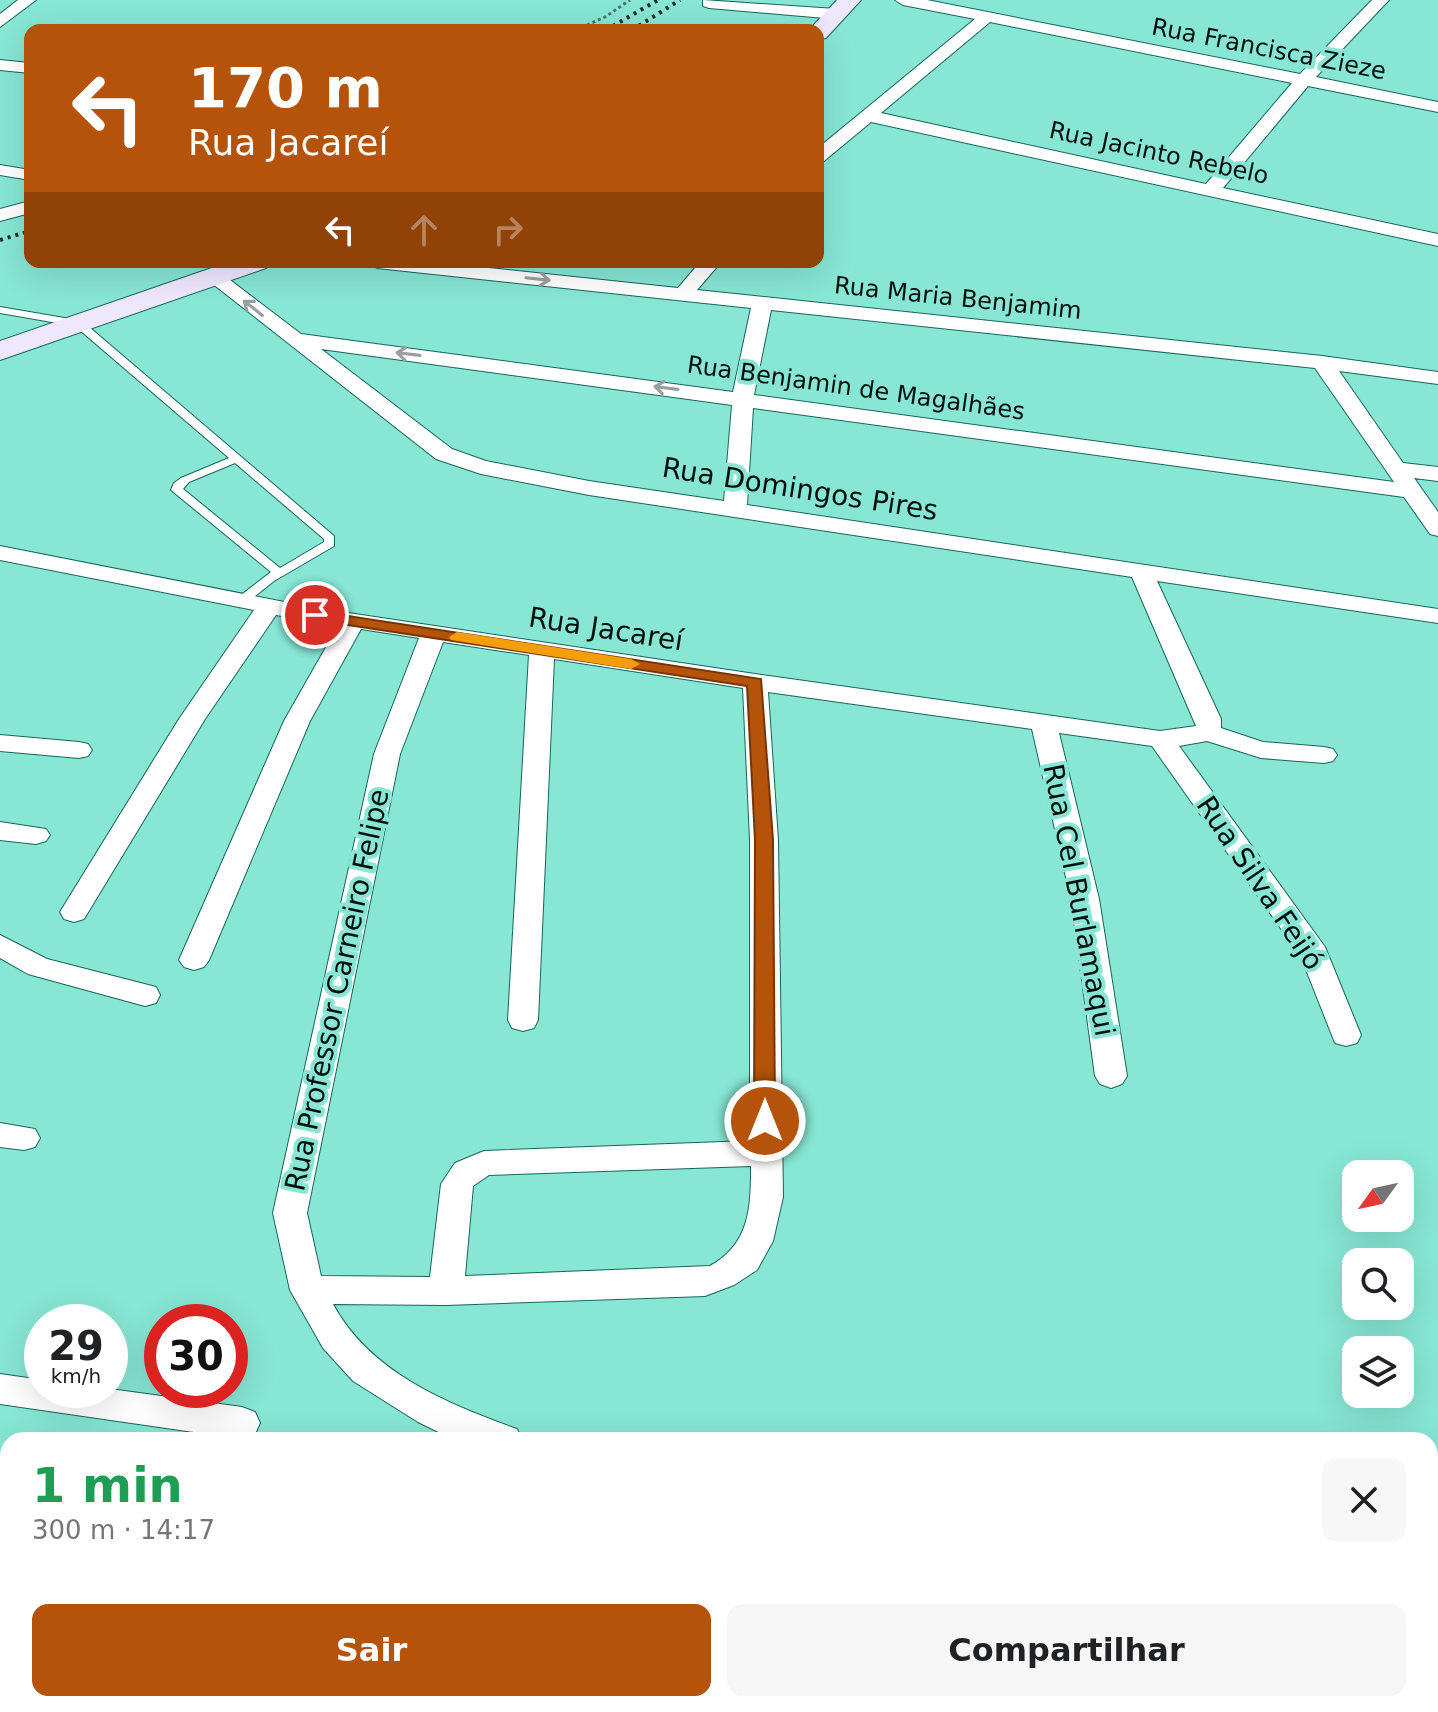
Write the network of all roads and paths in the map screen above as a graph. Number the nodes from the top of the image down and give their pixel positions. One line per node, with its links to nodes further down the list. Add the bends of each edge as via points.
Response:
1 (28, 0): 8 (street)
2 (630, 0): 9 (path)
3 (903, 0): 7 (street, Rua Francisca Zieze)
4 (1381, 0): 13 (street)
5 (709, 3): 6 (street)
6 (843, 7): 10 (main road)
7 (987, 17): 13 (street, Rua Francisca Zieze); 15 (street)
8 (0, 22)
9 (589, 24)
10 (824, 27)
11 (0, 65): 12 (street)
12 (24, 67)
13 (1303, 81): 14 (street, Rua Francisca Zieze); 19 (street)
14 (1438, 107)
15 (870, 116): 16 (street); 19 (street, Rua Jacinto Rebelo)
16 (824, 152)
17 (0, 170): 18 (street)
18 (24, 174)
19 (1212, 189): 22 (street, Rua Jacinto Rebelo)
20 (24, 209): 21 (street)
21 (0, 215)
22 (1438, 240)
23 (239, 268): 26 (main road)
24 (434, 268): 27 (street, Rua Maria Benjamim, one-way to 27)
25 (706, 268): 27 (street)
26 (214, 277): 30 (main road); 31 (street, Rua Domingos Pires, one-way to 26)
27 (683, 294): 28 (street, Rua Maria Benjamim)
28 (762, 303): 33 (street, Rua Maria Benjamim); 35 (street)
29 (0, 310): 30 (lane)
30 (78, 323): 32 (main road); 36 (lane)
31 (292, 339): 35 (street, Rua Benjamin de Magalhães, one-way to 31); 40 (street, Rua Domingos Pires, via 444,454 496,470)
32 (0, 351)
33 (1322, 362): 34 (street, Rua Maria Benjamim); 37 (street)
34 (1438, 378)
35 (743, 398): 39 (street, Rua Benjamin de Magalhães); 40 (street)
36 (238, 458): 44 (lane, via 330,538 322,551); 44 (lane, via 185,480 177,490)
37 (1396, 469): 38 (street); 39 (street)
38 (1438, 474)
39 (1412, 491): 41 (street)
40 (735, 510): 43 (street, Rua Domingos Pires)
41 (1438, 529)
42 (0, 553): 45 (street, Rua Jacareí)
43 (1141, 571): 47 (street, Rua Domingos Pires); 53 (street, via 1208,719)
44 (278, 572): 45 (lane)
45 (240, 602): 46 (street, Rua Jacareí)
46 (269, 607): 48 (street, Rua Jacareí); 60 (street, via 236,650)
47 (1438, 616)
48 (354, 620): 49 (street, Rua Jacareí); 62 (street, via 297,721)
49 (434, 633): 50 (street, Rua Jacareí); 68 (street, Rua Professor Carneiro Felipe, via 387,754 297,1171 290,1213)
50 (542, 650): 51 (street, Rua Jacareí); 64 (street)
51 (755, 682): 52 (street, Rua Jacareí); 67 (street, via 764,840)
52 (1044, 724): 54 (street, Rua Jacareí); 66 (street, Rua Cel Burlamaqui, via 1085,899)
53 (1205, 732): 54 (street, Rua Jacareí); 57 (street, via 1261,750)
54 (1160, 739): 65 (street, Rua Silva Feijó, via 1315,954)
55 (0, 743): 56 (street)
56 (79, 750)
57 (1324, 755)
58 (0, 831): 59 (street)
59 (36, 835)
60 (74, 912)
61 (0, 945): 63 (street, via 38,967)
62 (194, 960)
63 (145, 995)
64 (523, 1020)
65 (1346, 1035)
66 (1111, 1076)
67 (765, 1153): 69 (street, via 767,1197 756,1245 729,1274 705,1282); 69 (street, via 475,1166 457,1184)
68 (307, 1290): 69 (street); 72 (street, Rua Professor Carneiro Felipe, via 334,1338 367,1371 429,1411)
69 (446, 1291)
70 (0, 1389): 71 (street)
71 (242, 1423)
72 (477, 1432)

